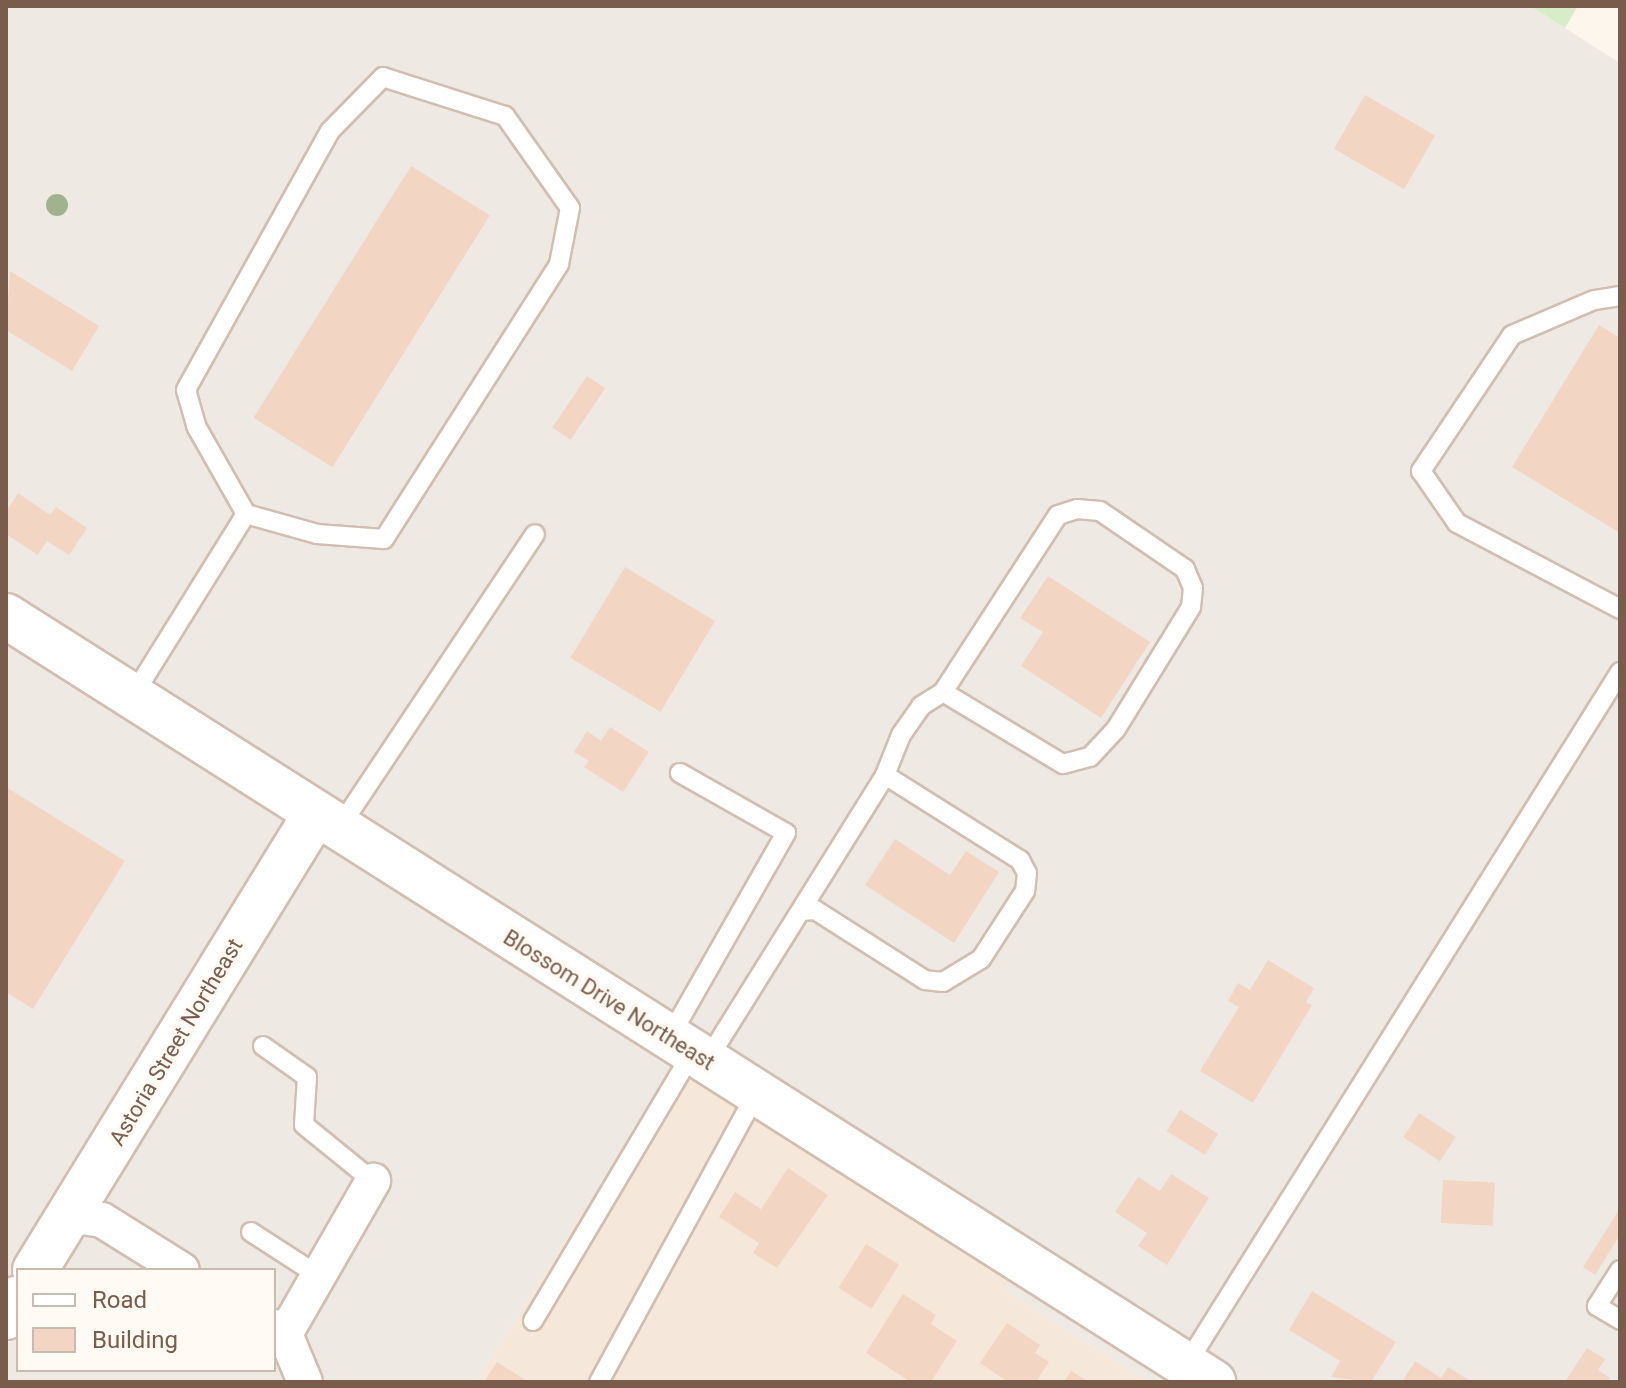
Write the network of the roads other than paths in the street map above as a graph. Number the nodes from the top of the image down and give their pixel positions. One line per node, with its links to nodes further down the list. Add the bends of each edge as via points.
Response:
1 (1620, 296): 4 (lane, via 1594,300 1512,335 1421,471 1457,523)
2 (246, 514): 2 (lane, via 317,534 384,539 559,264 570,208 505,116 383,77 330,131 186,390 196,426); 8 (lane)
3 (535, 534): 11 (lane)
4 (1620, 609)
5 (6, 616): 8 (street, Blossom Drive Northeast)
6 (1620, 672): 26 (lane)
7 (943, 692): 7 (lane, via 1063,764 1090,757 1116,729 1191,607 1193,588 1185,569 1100,511 1077,509 1058,515); 10 (lane, via 921,706 901,735)
8 (132, 697): 11 (street, Blossom Drive Northeast)
9 (680, 773): 14 (lane, via 786,833)
10 (885, 775): 12 (lane); 12 (lane, via 1020,860 1027,873 1025,891 981,959 943,982 925,980 815,910)
11 (327, 821): 14 (street, Blossom Drive Northeast); 17 (street, Astoria Street Northeast)
12 (801, 911): 14 (lane)
13 (263, 1046): 16 (lane, via 307,1077 304,1125)
14 (689, 1051): 15 (street, Blossom Drive Northeast); 24 (lane)
15 (756, 1094): 26 (street, Blossom Drive Northeast); 28 (lane)
16 (373, 1181): 22 (street)
17 (70, 1215): 19 (street, Astoria Street Northeast); 20 (street, via 102,1220)
18 (251, 1232): 22 (lane)
19 (36, 1268)
20 (179, 1268)
21 (1620, 1270): 23 (lane, via 1597,1306)
22 (319, 1276): 25 (street)
23 (1620, 1320)
24 (533, 1321)
25 (280, 1330): 27 (street)
26 (1202, 1377)
27 (305, 1382)
28 (599, 1382)

